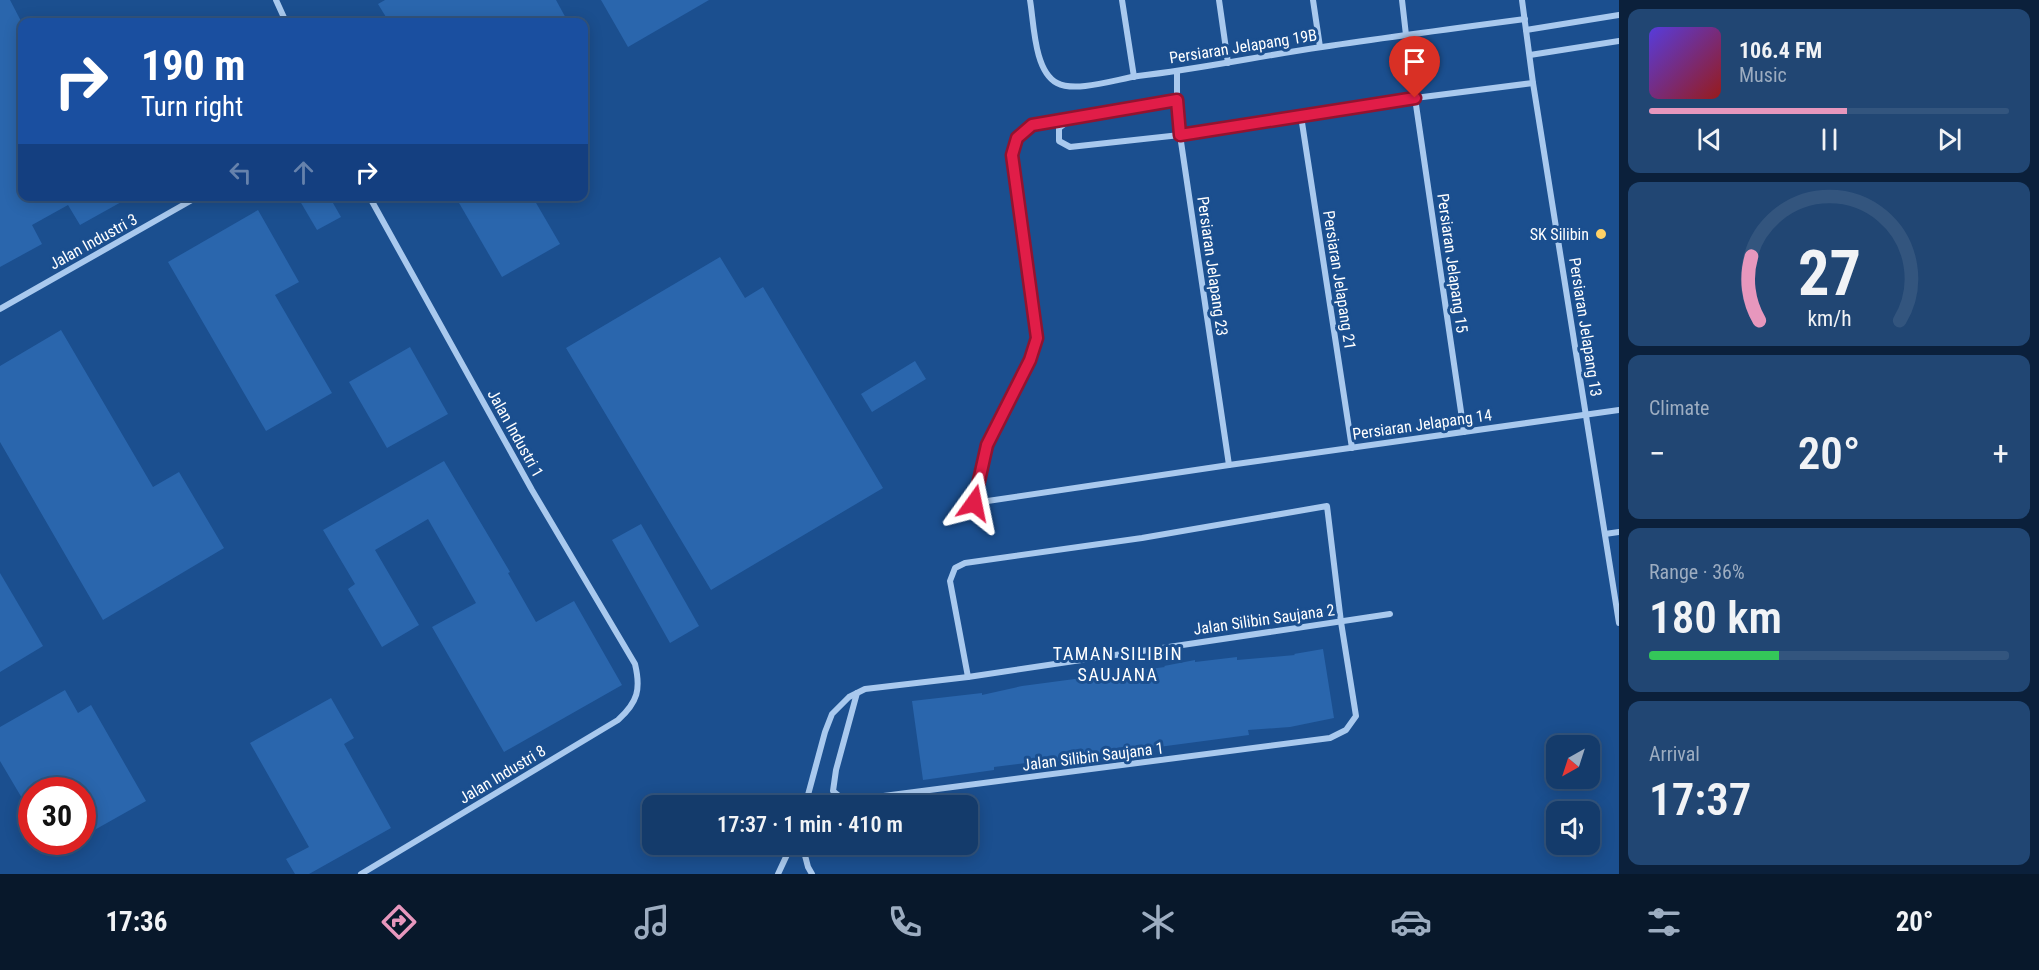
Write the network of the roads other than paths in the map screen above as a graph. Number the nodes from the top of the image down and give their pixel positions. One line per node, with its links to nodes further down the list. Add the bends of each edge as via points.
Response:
1 (276, 0): 9 (street)
2 (1030, 0): 18 (street, Persiaran Jelapang 19B, via 1040,60 1055,83 1077,87)
3 (1122, 0): 18 (street)
4 (1219, 0): 16 (street)
5 (1313, 0): 14 (street)
6 (1402, 0): 12 (street)
7 (1522, 0): 10 (street, Persiaran Jelapang 13)
8 (1619, 15): 11 (street)
9 (284, 18)
10 (1525, 19): 11 (street, Persiaran Jelapang 13); 12 (street, Persiaran Jelapang 19B)
11 (1526, 30): 15 (street, Persiaran Jelapang 13)
12 (1406, 35): 14 (street, Persiaran Jelapang 19B)
13 (1619, 40): 15 (street)
14 (1320, 47): 16 (street, Persiaran Jelapang 19B)
15 (1530, 55): 19 (street, Persiaran Jelapang 13)
16 (1228, 63): 17 (street, Persiaran Jelapang 19B)
17 (1177, 72): 18 (street, Persiaran Jelapang 19B); 21 (street, Persiaran Jelapang 23)
18 (1134, 76)
19 (1533, 83): 20 (street); 29 (street, Persiaran Jelapang 13)
20 (1415, 98): 22 (street); 30 (street, Persiaran Jelapang 15)
21 (1177, 100): 23 (street); 24 (street, Persiaran Jelapang 23)
22 (1301, 116): 24 (street); 31 (street, Persiaran Jelapang 21)
23 (1075, 117): 24 (street, via 1059,128 1059,141 1070,147); 32 (street, Persiaran Jelapang 14, via 1032,125 1017,138 1012,155 1037,338 987,445 974,503)
24 (1180, 135): 32 (street, Persiaran Jelapang 23)
25 (190, 201): 27 (street, Jalan Industri 3)
26 (372, 201): 39 (street, Jalan Industri 1, via 532,490 635,664)
27 (0, 309)
28 (1619, 410): 29 (street, Persiaran Jelapang 14)
29 (1587, 415): 30 (street, Persiaran Jelapang 14); 34 (street, Persiaran Jelapang 13)
30 (1464, 432): 31 (street, Persiaran Jelapang 14)
31 (1352, 448): 32 (street, Persiaran Jelapang 14)
32 (1229, 465)
33 (1619, 532): 34 (street)
34 (1605, 534): 37 (street, Persiaran Jelapang 13)
35 (1390, 614): 36 (street, Jalan Silibin Saujana 2)
36 (1341, 622): 38 (street, Jalan Silibin Saujana 2); 38 (street, via 1328,506 965,563 955,568 950,581); 40 (street, Jalan Silibin Saujana 1, via 1356,716 1346,730 1318,741 845,801 833,791)
37 (1619, 623)
38 (968, 677): 40 (street, Jalan Silibin Saujana 2)
39 (639, 681): 44 (street, Jalan Industri 8, via 629,710 618,720)
40 (857, 693): 41 (street, via 832,714)
41 (808, 795)
42 (787, 855): 45 (street)
43 (806, 855): 46 (street)
44 (361, 874)
45 (778, 874)
46 (812, 874)

